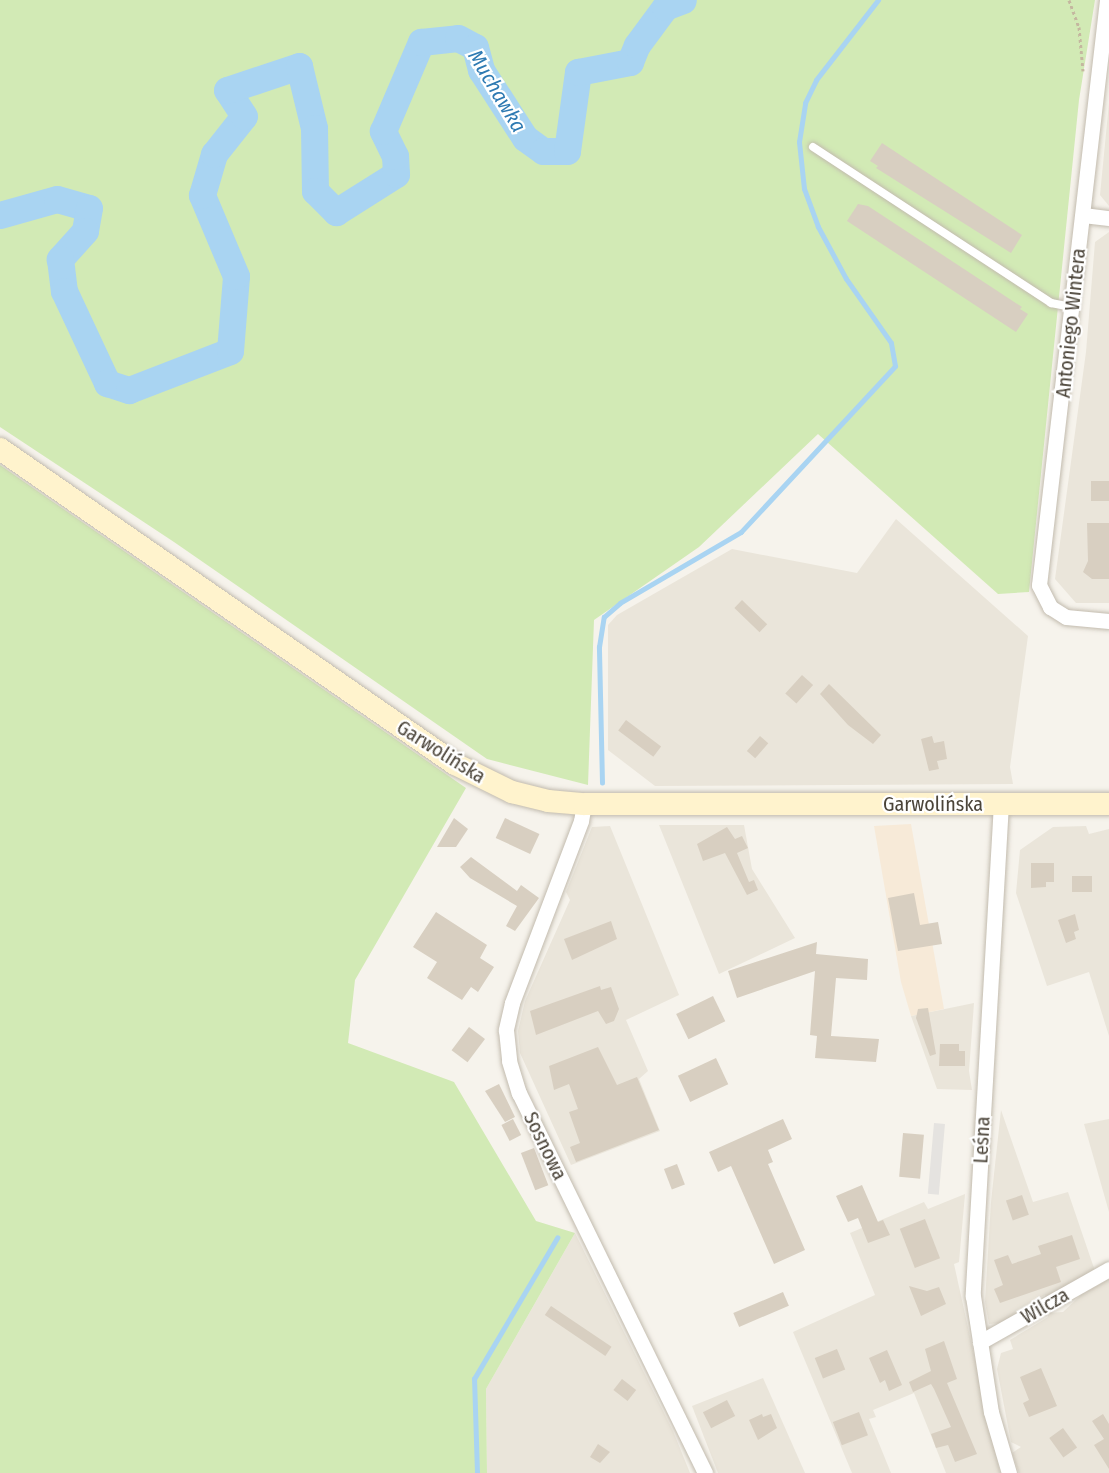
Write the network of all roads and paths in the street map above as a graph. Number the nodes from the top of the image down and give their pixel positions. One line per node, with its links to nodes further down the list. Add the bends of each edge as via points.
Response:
1 (1069, 0): 3 (path, via 1079,27 1083,70)
2 (1107, 0): 3 (street, Antoniego Wintera)
3 (1095, 96): 5 (street, Antoniego Wintera)
4 (813, 147): 7 (lane, via 1052,303)
5 (1083, 215): 6 (street); 7 (street, Antoniego Wintera)
6 (1109, 218)
7 (1072, 307): 9 (street, Antoniego Wintera, via 1039,585 1050,607 1084,621)
8 (0, 449): 11 (main road, Garwolińska, via 454,764 512,792)
9 (1109, 621)
10 (1001, 803): 11 (main road, Garwolińska); 12 (main road, Garwolińska); 14 (street, Leśna, via 974,1296)
11 (584, 804): 15 (street, Sosnowa, via 512,1003 506,1030 509,1061 519,1093)
12 (1109, 804)
13 (1109, 1269): 14 (street, Wilcza)
14 (980, 1342): 16 (street, Leśna, via 991,1412)
15 (705, 1473)
16 (1009, 1473)

